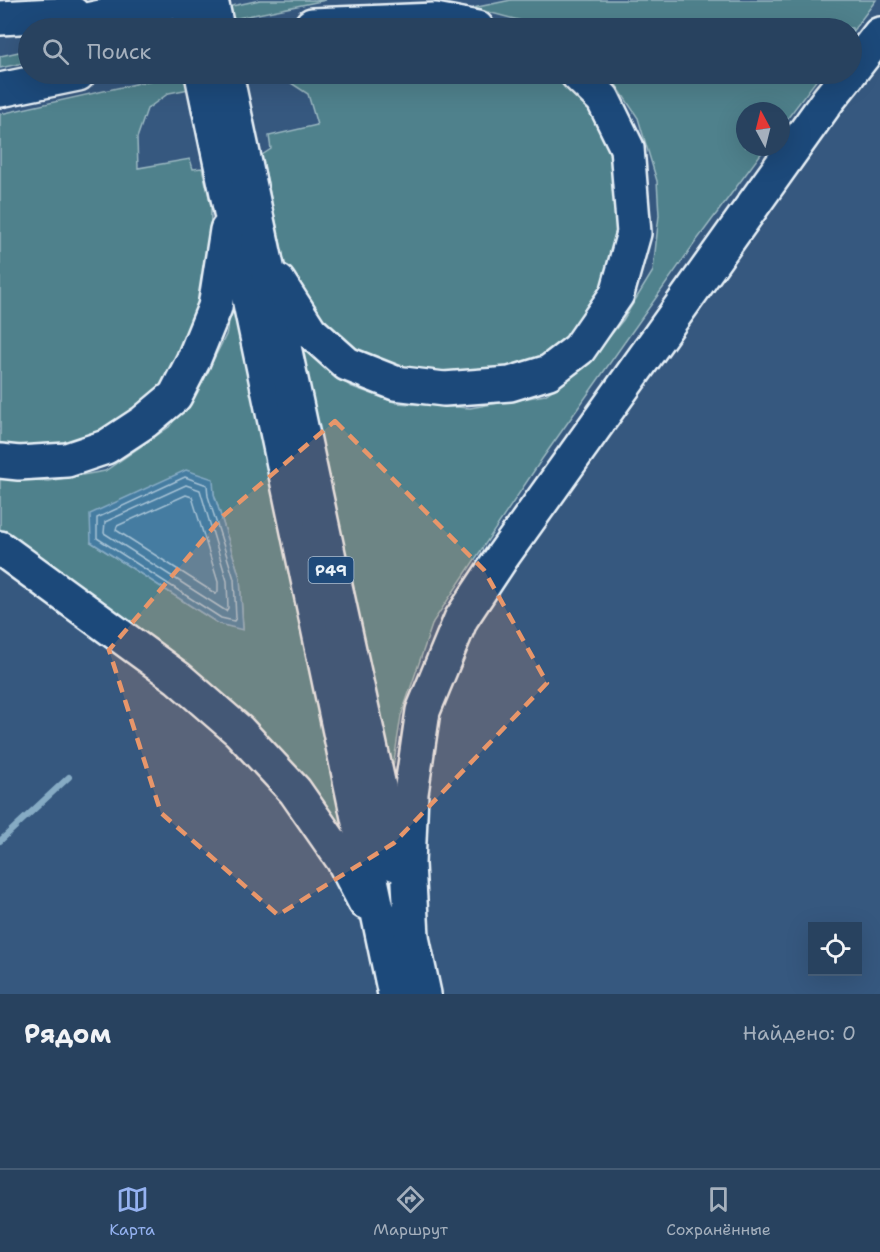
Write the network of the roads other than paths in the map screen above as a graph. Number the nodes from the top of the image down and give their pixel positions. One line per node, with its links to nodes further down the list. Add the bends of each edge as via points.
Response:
1 (184, 0): 4 (highway); 7 (highway)
2 (211, 0): 8 (highway)
3 (426, 0): 9 (highway)
4 (132, 11): 5 (highway); 6 (highway)
5 (0, 18)
6 (97, 18)
7 (190, 18)
8 (215, 18)
9 (340, 18)
10 (880, 34): 13 (highway)
11 (18, 35): 12 (highway)
12 (0, 39)
13 (862, 57)
14 (29, 84): 20 (highway)
15 (44, 84): 21 (highway)
16 (206, 84): 22 (highway, Р49)
17 (226, 84): 22 (highway, Р49)
18 (588, 84): 24 (highway, via 603,99 627,148 634,233 617,294 579,349 549,372 510,384 444,389 395,383 347,364 310,331 282,289)
19 (841, 84): 27 (highway, via 460,619 423,711)
20 (0, 90)
21 (0, 99)
22 (229, 147): 23 (highway, Р49); 24 (highway, Р49)
23 (230, 207): 25 (highway, via 214,307 176,396 106,447 67,460 19,464); 27 (highway, Р49)
24 (263, 246): 27 (highway, Р49, via 333,577)
25 (0, 461)
26 (0, 548): 27 (highway, via 178,678 239,730 295,791)
27 (398, 936): 28 (highway, Р49); 29 (highway, Р49)
28 (395, 994)
29 (424, 994)

